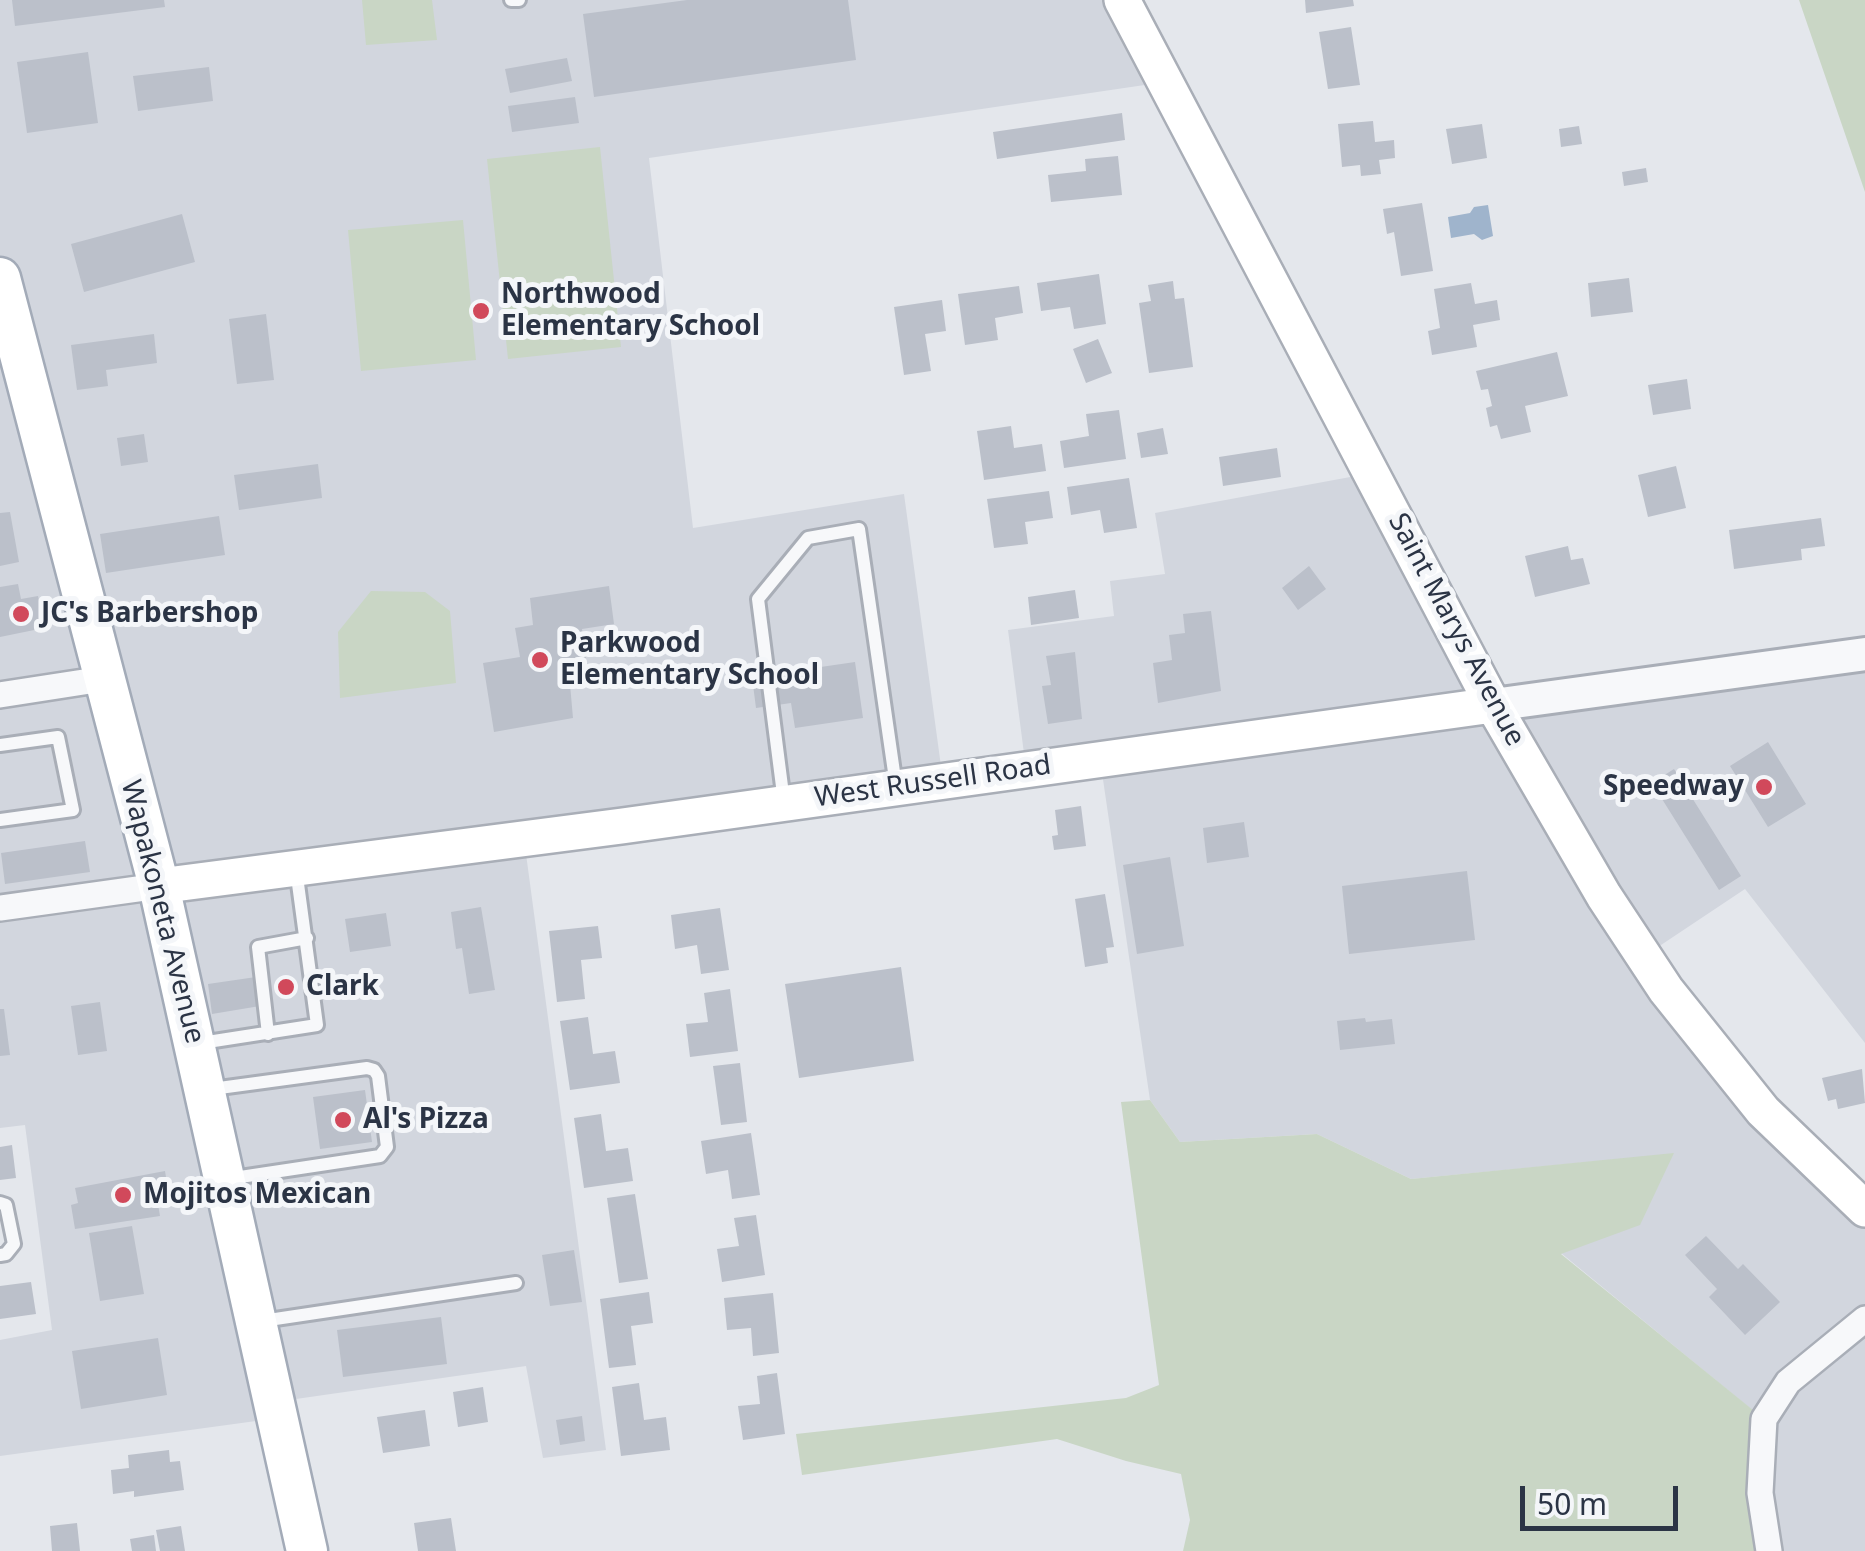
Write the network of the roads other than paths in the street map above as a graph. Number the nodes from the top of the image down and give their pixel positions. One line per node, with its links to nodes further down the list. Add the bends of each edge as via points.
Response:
1 (510, 0): 2 (lane)
2 (519, 0)
3 (1122, 0): 8 (main road, Saint Marys Avenue)
4 (0, 278): 6 (main road, Wapakoneta Avenue)
5 (1865, 654): 8 (street, West Russell Road)
6 (104, 679): 7 (street); 14 (main road, Wapakoneta Avenue)
7 (0, 695)
8 (1493, 704): 10 (main road, West Russell Road); 22 (main road, Saint Marys Avenue, via 1666,990 1763,1112)
9 (0, 745): 12 (lane, via 58,737 73,810)
10 (896, 788): 11 (main road, West Russell Road); 11 (lane, via 859,528 808,538 758,599)
11 (784, 804): 13 (main road, West Russell Road)
12 (0, 820)
13 (296, 868): 14 (main road, West Russell Road); 16 (lane)
14 (159, 886): 15 (street, West Russell Road); 18 (main road, Wapakoneta Avenue)
15 (0, 908)
16 (306, 938): 17 (lane, via 258,947); 17 (lane, via 317,1025)
17 (268, 1034): 18 (lane)
18 (194, 1044): 19 (main road, Wapakoneta Avenue)
19 (204, 1090): 20 (main road, Wapakoneta Avenue); 20 (lane, via 367,1068 378,1076 388,1147 380,1156)
20 (224, 1179): 26 (main road, Wapakoneta Avenue)
21 (0, 1203): 23 (lane, via 6,1205 14,1244)
22 (1865, 1209)
23 (0, 1256)
24 (516, 1283): 26 (lane)
25 (1865, 1320): 28 (street, via 1788,1382 1764,1419 1760,1493)
26 (256, 1322): 27 (main road, Wapakoneta Avenue)
27 (308, 1551)
28 (1769, 1551)

